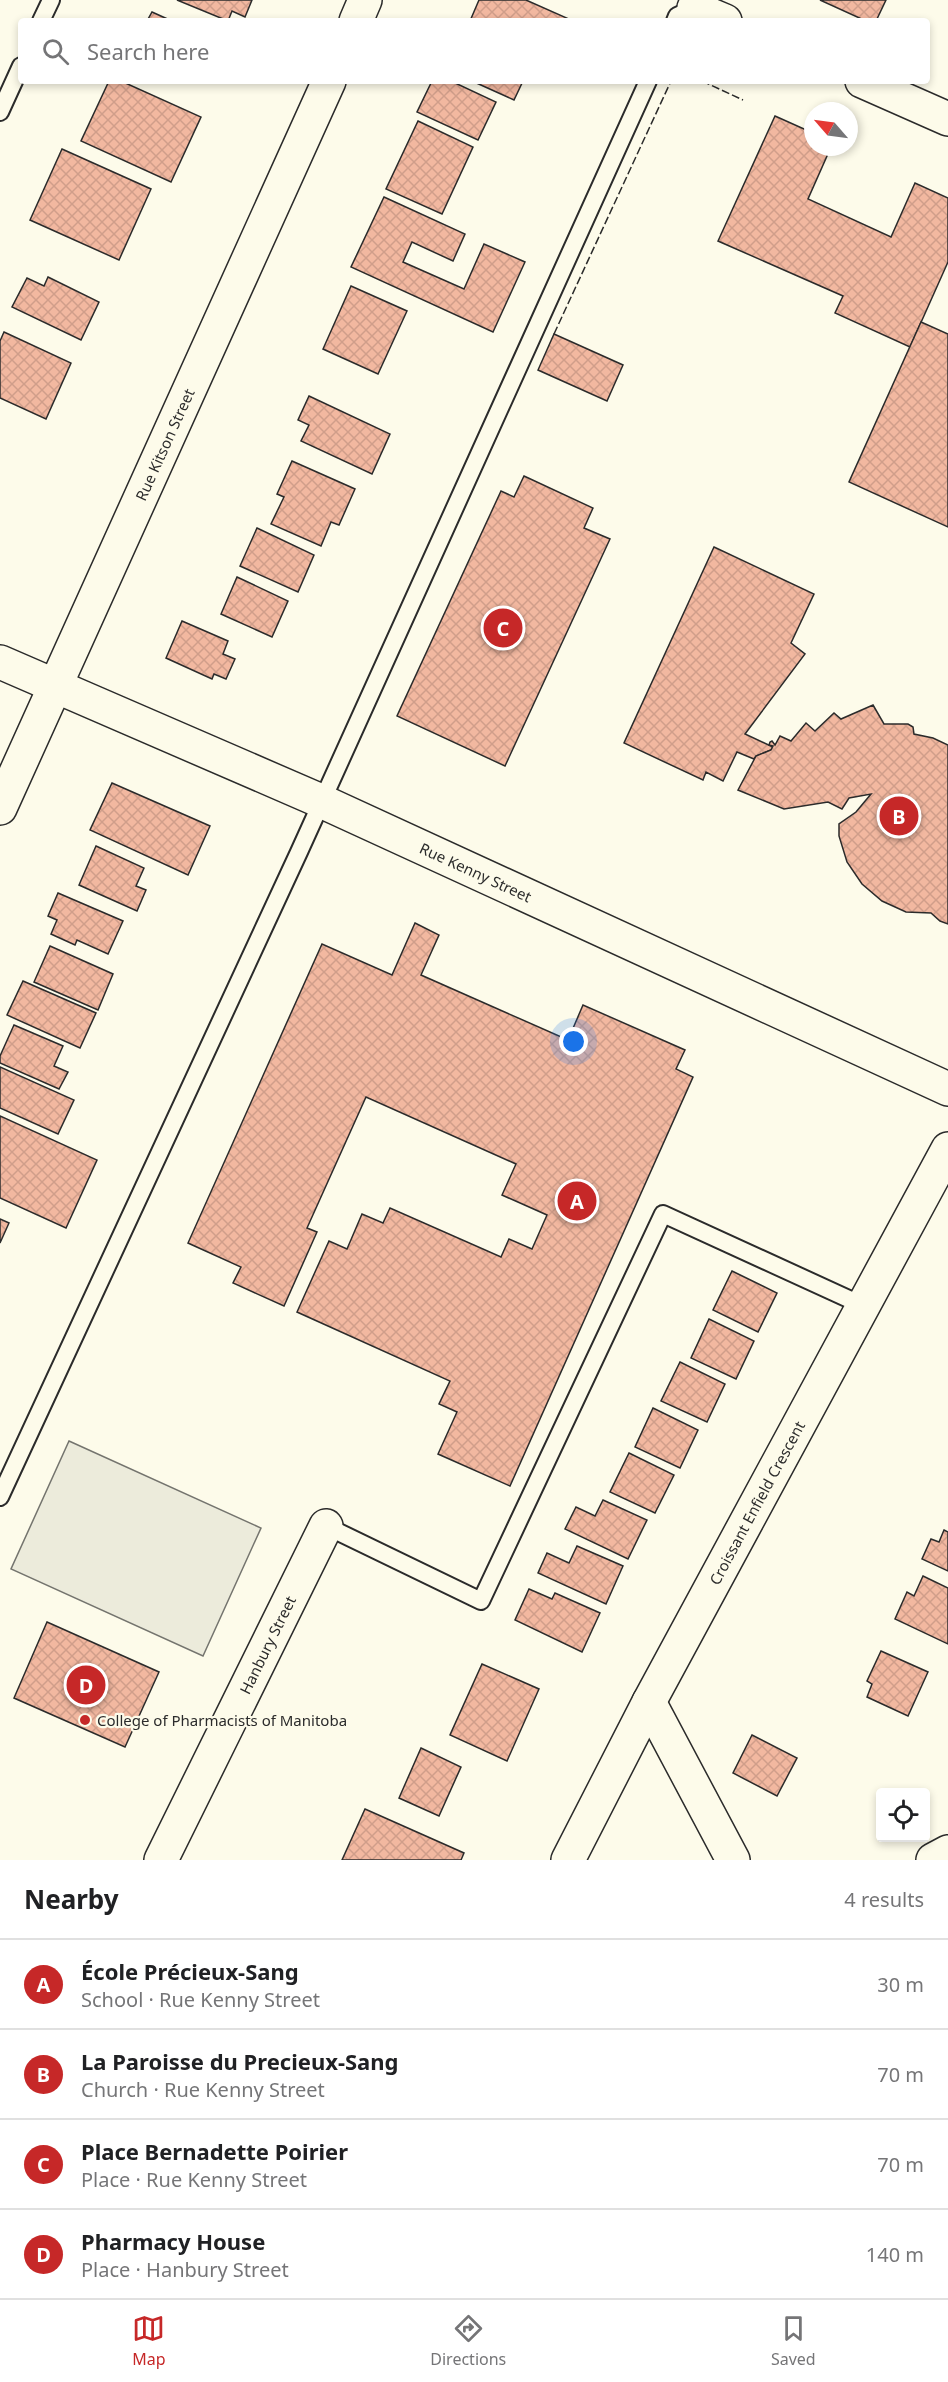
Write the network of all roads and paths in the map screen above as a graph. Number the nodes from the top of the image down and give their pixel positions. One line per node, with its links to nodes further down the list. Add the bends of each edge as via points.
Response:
1 (51, 0): 4 (lane)
2 (365, 0): 5 (main road)
3 (689, 10): 6 (main road)
4 (42, 18)
5 (357, 18)
6 (715, 18)
7 (18, 73): 11 (lane)
8 (328, 84): 14 (main road, Rue Kitson Street)
9 (647, 84): 15 (lane)
10 (869, 84): 12 (main road)
11 (0, 112)
12 (948, 119)
13 (0, 662): 14 (main road, Rue Kenny Street)
14 (56, 686): 15 (main road, Rue Kenny Street); 16 (main road, Rue Kitson Street)
15 (321, 801): 17 (main road, Rue Kenny Street); 20 (lane)
16 (0, 808)
17 (948, 1089)
18 (948, 1149): 19 (main road, Croissant Enfield Crescent)
19 (864, 1306): 21 (lane, via 663,1214 481,1601); 22 (main road, Croissant Enfield Crescent)
20 (0, 1497)
21 (326, 1526): 24 (main road, Hanbury Street)
22 (649, 1702): 25 (main road, Croissant Enfield Crescent); 26 (main road)
23 (948, 1852): 27 (main road)
24 (160, 1860)
25 (568, 1860)
26 (733, 1860)
27 (933, 1860)

